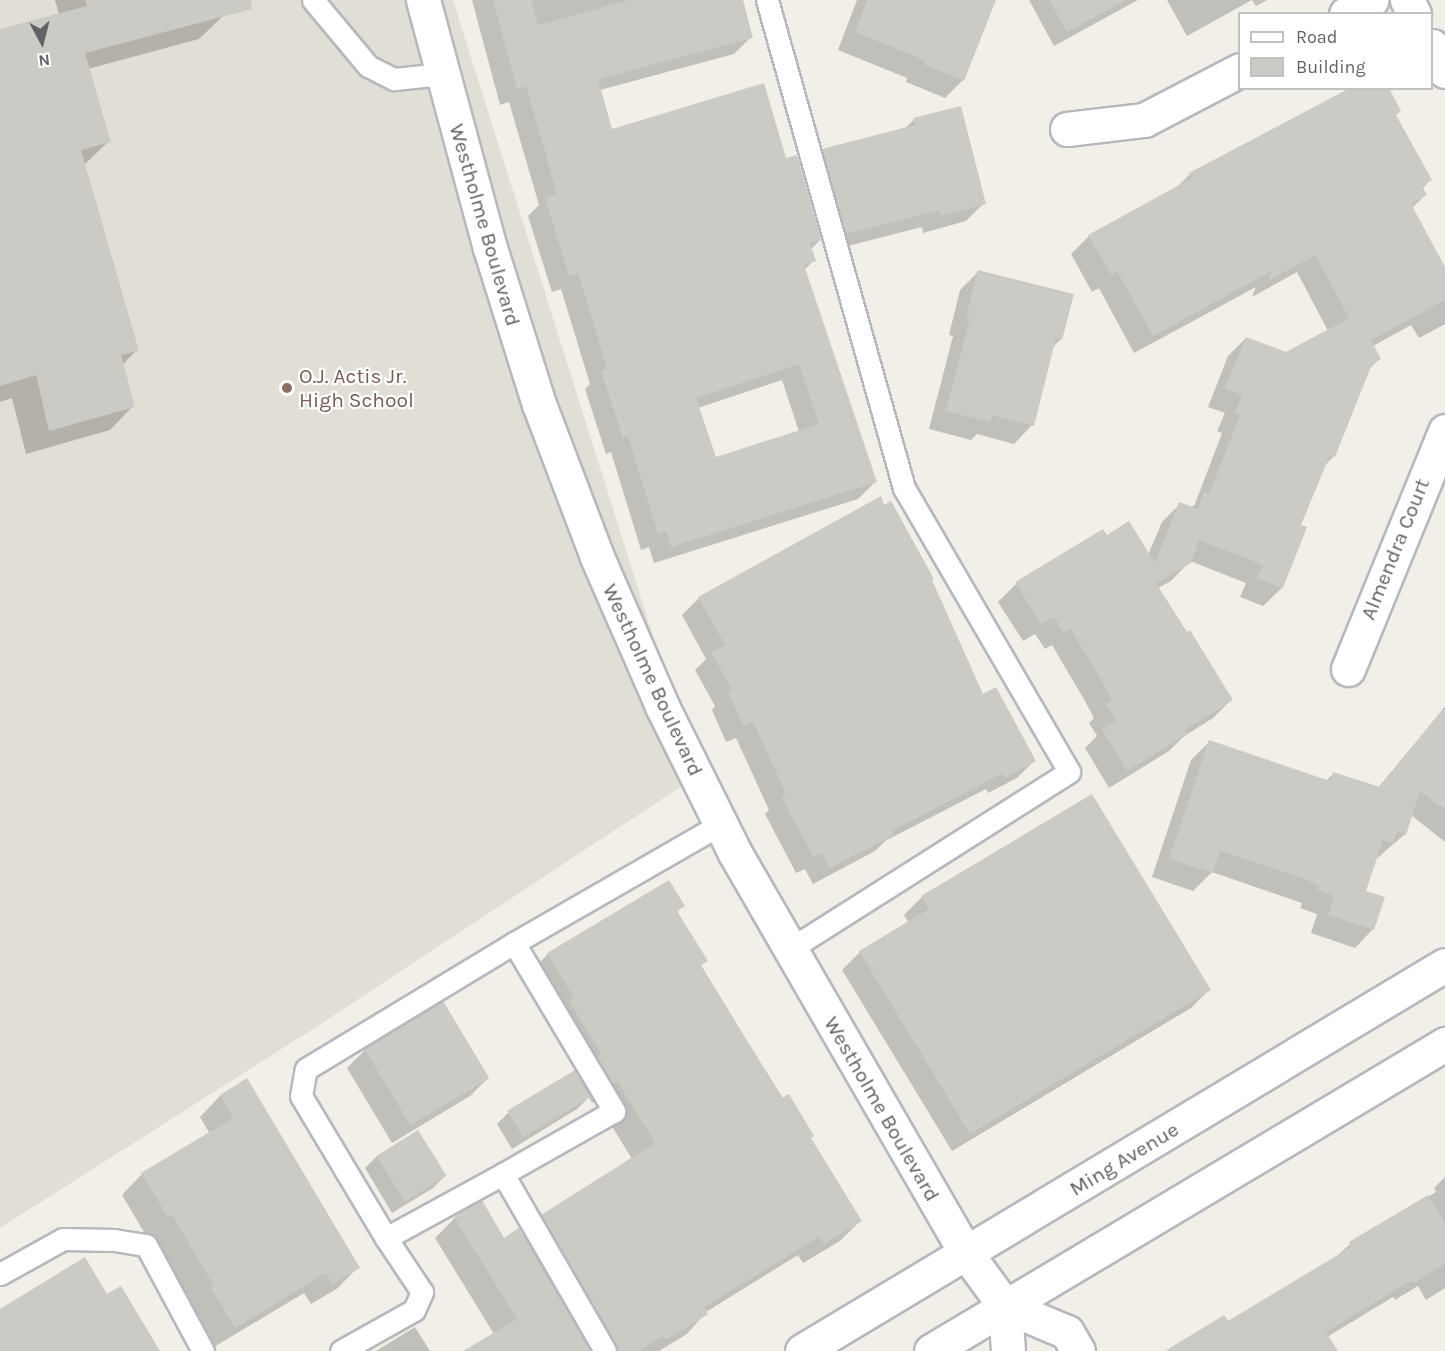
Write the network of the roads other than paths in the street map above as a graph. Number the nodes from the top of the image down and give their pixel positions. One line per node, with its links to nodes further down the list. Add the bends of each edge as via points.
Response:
1 (313, 0): 9 (lane, via 368,66 394,79)
2 (423, 0): 9 (street, Westholme Boulevard)
3 (767, 0): 15 (lane, via 904,488 1069,772)
4 (1371, 0): 5 (street)
5 (1350, 12)
6 (1433, 50): 8 (street)
7 (1238, 71): 10 (street, via 1144,120)
8 (1445, 71)
9 (443, 74): 13 (street, Westholme Boulevard, via 490,248 543,415 601,567 662,706)
10 (1066, 129)
11 (1445, 431): 12 (street, Almendra Court)
12 (1347, 669)
13 (721, 824): 14 (lane); 15 (street, Westholme Boulevard)
14 (514, 943): 18 (lane, via 614,1111); 19 (lane, via 306,1070 301,1096)
15 (790, 950): 20 (street, Westholme Boulevard)
16 (1445, 965): 20 (street, Ming Avenue)
17 (1445, 1044): 22 (street)
18 (503, 1174): 19 (lane); 25 (lane)
19 (386, 1238): 24 (lane, via 422,1292 414,1310)
20 (966, 1253): 22 (street, Westholme Boulevard); 26 (street, Ming Avenue)
21 (0, 1274): 23 (lane, via 63,1239 146,1245)
22 (1005, 1306): 27 (street); 28 (street); 29 (street, via 1067,1332)
23 (203, 1351)
24 (341, 1351)
25 (605, 1351)
26 (802, 1351)
27 (931, 1351)
28 (1008, 1351)
29 (1078, 1351)

